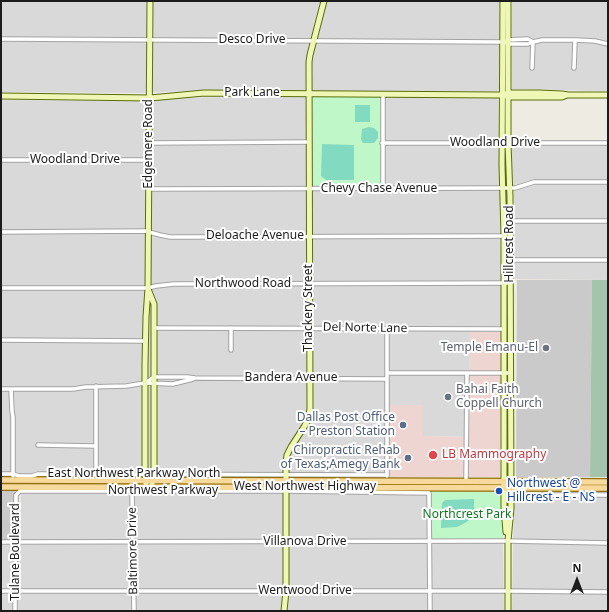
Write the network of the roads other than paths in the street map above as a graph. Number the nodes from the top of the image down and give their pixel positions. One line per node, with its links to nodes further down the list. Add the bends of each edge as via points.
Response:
1 (150, 1): 6 (street, Edgemere Road)
2 (324, 1): 7 (street, Thackery Street)
3 (503, 1): 9 (street, Hillcrest Road)
4 (508, 1): 9 (street, Hillcrest Road)
5 (1, 39): 6 (street, Desco Drive)
6 (150, 39): 7 (street, Desco Drive); 19 (street, Edgemere Road)
7 (314, 40): 9 (street, Desco Drive); 14 (street, Thackery Street, via 309,62)
8 (574, 40): 10 (street, Desco Drive); 11 (street, Desco Drive); 13 (street)
9 (507, 42): 10 (street, Desco Drive); 16 (street, Hillcrest Road)
10 (533, 42): 12 (street)
11 (608, 44)
12 (532, 68)
13 (574, 68)
14 (309, 93): 15 (street, Park Lane); 19 (street, Park Lane, via 196,94); 20 (street, Thackery Street)
15 (383, 94): 16 (street, Park Lane); 22 (street)
16 (506, 95): 17 (street, Park Lane); 23 (street, Hillcrest Road)
17 (608, 95)
18 (1, 96): 19 (street, Park Lane)
19 (150, 98): 21 (street, Edgemere Road)
20 (309, 142): 21 (street); 30 (street, Thackery Street)
21 (149, 143): 26 (street, Edgemere Road)
22 (382, 143): 23 (street, Woodland Drive); 31 (street)
23 (505, 143): 24 (street, Woodland Drive); 28 (street, Hillcrest Road)
24 (608, 143)
25 (1, 160): 26 (street, Woodland Drive)
26 (149, 160): 29 (street, Edgemere Road)
27 (608, 182): 28 (street, Chevy Chase Avenue, via 534,182)
28 (506, 188): 31 (street, Chevy Chase Avenue); 32 (street, Hillcrest Road)
29 (149, 189): 30 (street, Chevy Chase Avenue); 35 (street, Edgemere Road)
30 (309, 189): 31 (street, Chevy Chase Avenue); 36 (street, Thackery Street)
31 (383, 189)
32 (507, 221): 33 (street); 37 (street, Hillcrest Road)
33 (608, 221)
34 (1, 232): 35 (street, Deloache Avenue)
35 (148, 232): 36 (street, Deloache Avenue, via 170,236); 43 (street, Edgemere Road)
36 (310, 236): 37 (street, Deloache Avenue); 41 (street, Thackery Street)
37 (507, 236): 38 (street, Hillcrest Road)
38 (507, 260): 39 (street); 40 (street, Hillcrest Road)
39 (608, 260)
40 (507, 283): 41 (street, Northwood Road); 50 (street, Hillcrest Road)
41 (309, 284): 43 (street, Northwood Road, via 174,284); 48 (street, Thackery Street)
42 (1, 288): 43 (street, Northwood Road)
43 (148, 288): 44 (street, Edgemere Road); 45 (street, Edgemere Road)
44 (146, 304): 45 (street); 52 (street, Edgemere Road)
45 (154, 304): 46 (street, Edgemere Road)
46 (154, 328): 47 (street, Del Norte Lane); 57 (street, Edgemere Road)
47 (231, 328): 48 (street, Del Norte Lane); 53 (street)
48 (309, 328): 49 (street, Del Norte Lane); 59 (street, Thackery Street)
49 (387, 329): 50 (street, Del Norte Lane); 54 (street)
50 (507, 330): 56 (street, Hillcrest Road)
51 (1, 340): 52 (street)
52 (146, 340): 61 (street, Edgemere Road)
53 (231, 350)
54 (387, 373): 55 (street); 60 (street)
55 (467, 373): 56 (street); 76 (street)
56 (507, 373): 66 (street, Hillcrest Road); 67 (street, Hillcrest Road)
57 (154, 377): 58 (street, Bandera Avenue); 61 (street, Bandera Avenue); 62 (street, Edgemere Road)
58 (195, 378): 59 (street, Bandera Avenue); 62 (street, Bandera Avenue, via 174,384)
59 (309, 378): 60 (street, Bandera Avenue); 79 (street, Thackery Street, via 309,414 289,450)
60 (387, 379): 74 (street)
61 (146, 383): 62 (street, Bandera Avenue); 63 (street, Bandera Avenue); 75 (street, Edgemere Road)
62 (154, 384): 75 (street, Edgemere Road)
63 (96, 386): 65 (street, Bandera Avenue, via 73,389); 70 (street)
64 (1, 389): 65 (street, Bandera Avenue)
65 (11, 389): 73 (street)
66 (511, 402): 67 (street); 68 (street, Hillcrest Road)
67 (504, 403): 68 (street, Hillcrest Road)
68 (508, 437): 80 (street, Hillcrest Road)
69 (38, 445): 70 (street)
70 (96, 446): 72 (street)
71 (1, 474): 73 (street, East Northwest Parkway North)
72 (96, 474): 73 (street, East Northwest Parkway North, via 38,474); 75 (street, East Northwest Parkway North)
73 (12, 478): 75 (main road, West Northwest Highway); 77 (main road, West Northwest Highway, via 6,483)
74 (387, 478): 76 (main road, West Northwest Highway); 79 (main road, West Northwest Highway); 82 (main road)
75 (149, 481): 79 (main road, West Northwest Highway); 81 (main road, West Northwest Highway)
76 (466, 481): 80 (main road, West Northwest Highway)
77 (1, 482)
78 (608, 482): 80 (main road, West Northwest Highway)
79 (285, 483): 82 (main road, West Northwest Highway); 84 (street, Northwest Parkway); 88 (street, Northwest Parkway, via 429,493); 93 (street, Thackery Street)
80 (507, 484): 82 (main road, West Northwest Highway); 83 (main road, West Northwest Highway); 89 (street, Hillcrest Road, via 504,508)
81 (1, 487)
82 (387, 487)
83 (608, 488)
84 (132, 492): 85 (street, Northwest Parkway); 92 (street, Baltimore Drive)
85 (18, 493): 91 (street, Tulane Boulevard)
86 (520, 495): 87 (street)
87 (608, 495)
88 (430, 541): 89 (street, Villanova Drive); 93 (street, Villanova Drive); 99 (street)
89 (508, 541): 94 (street, Villanova Drive); 100 (street, Hillcrest Road)
90 (1, 542): 91 (street, Villanova Drive)
91 (16, 542): 92 (street, Villanova Drive); 97 (street, Tulane Boulevard)
92 (133, 542): 93 (street, Villanova Drive); 98 (street, Baltimore Drive)
93 (286, 542): 95 (street, Thackery Street)
94 (608, 543)
95 (286, 590): 98 (street, Wentwood Drive); 99 (street, Wentwood Drive); 104 (street, Thackery Street)
96 (1, 591): 97 (street, Wentwood Drive)
97 (16, 591): 98 (street, Wentwood Drive); 102 (street, Tulane Boulevard)
98 (133, 591): 103 (street, Baltimore Drive)
99 (430, 591): 100 (street, Wentwood Drive); 105 (street)
100 (508, 591): 101 (street, Wentwood Drive); 106 (street, Hillcrest Road)
101 (608, 592)
102 (16, 611)
103 (134, 611)
104 (284, 611)
105 (430, 611)
106 (508, 611)

